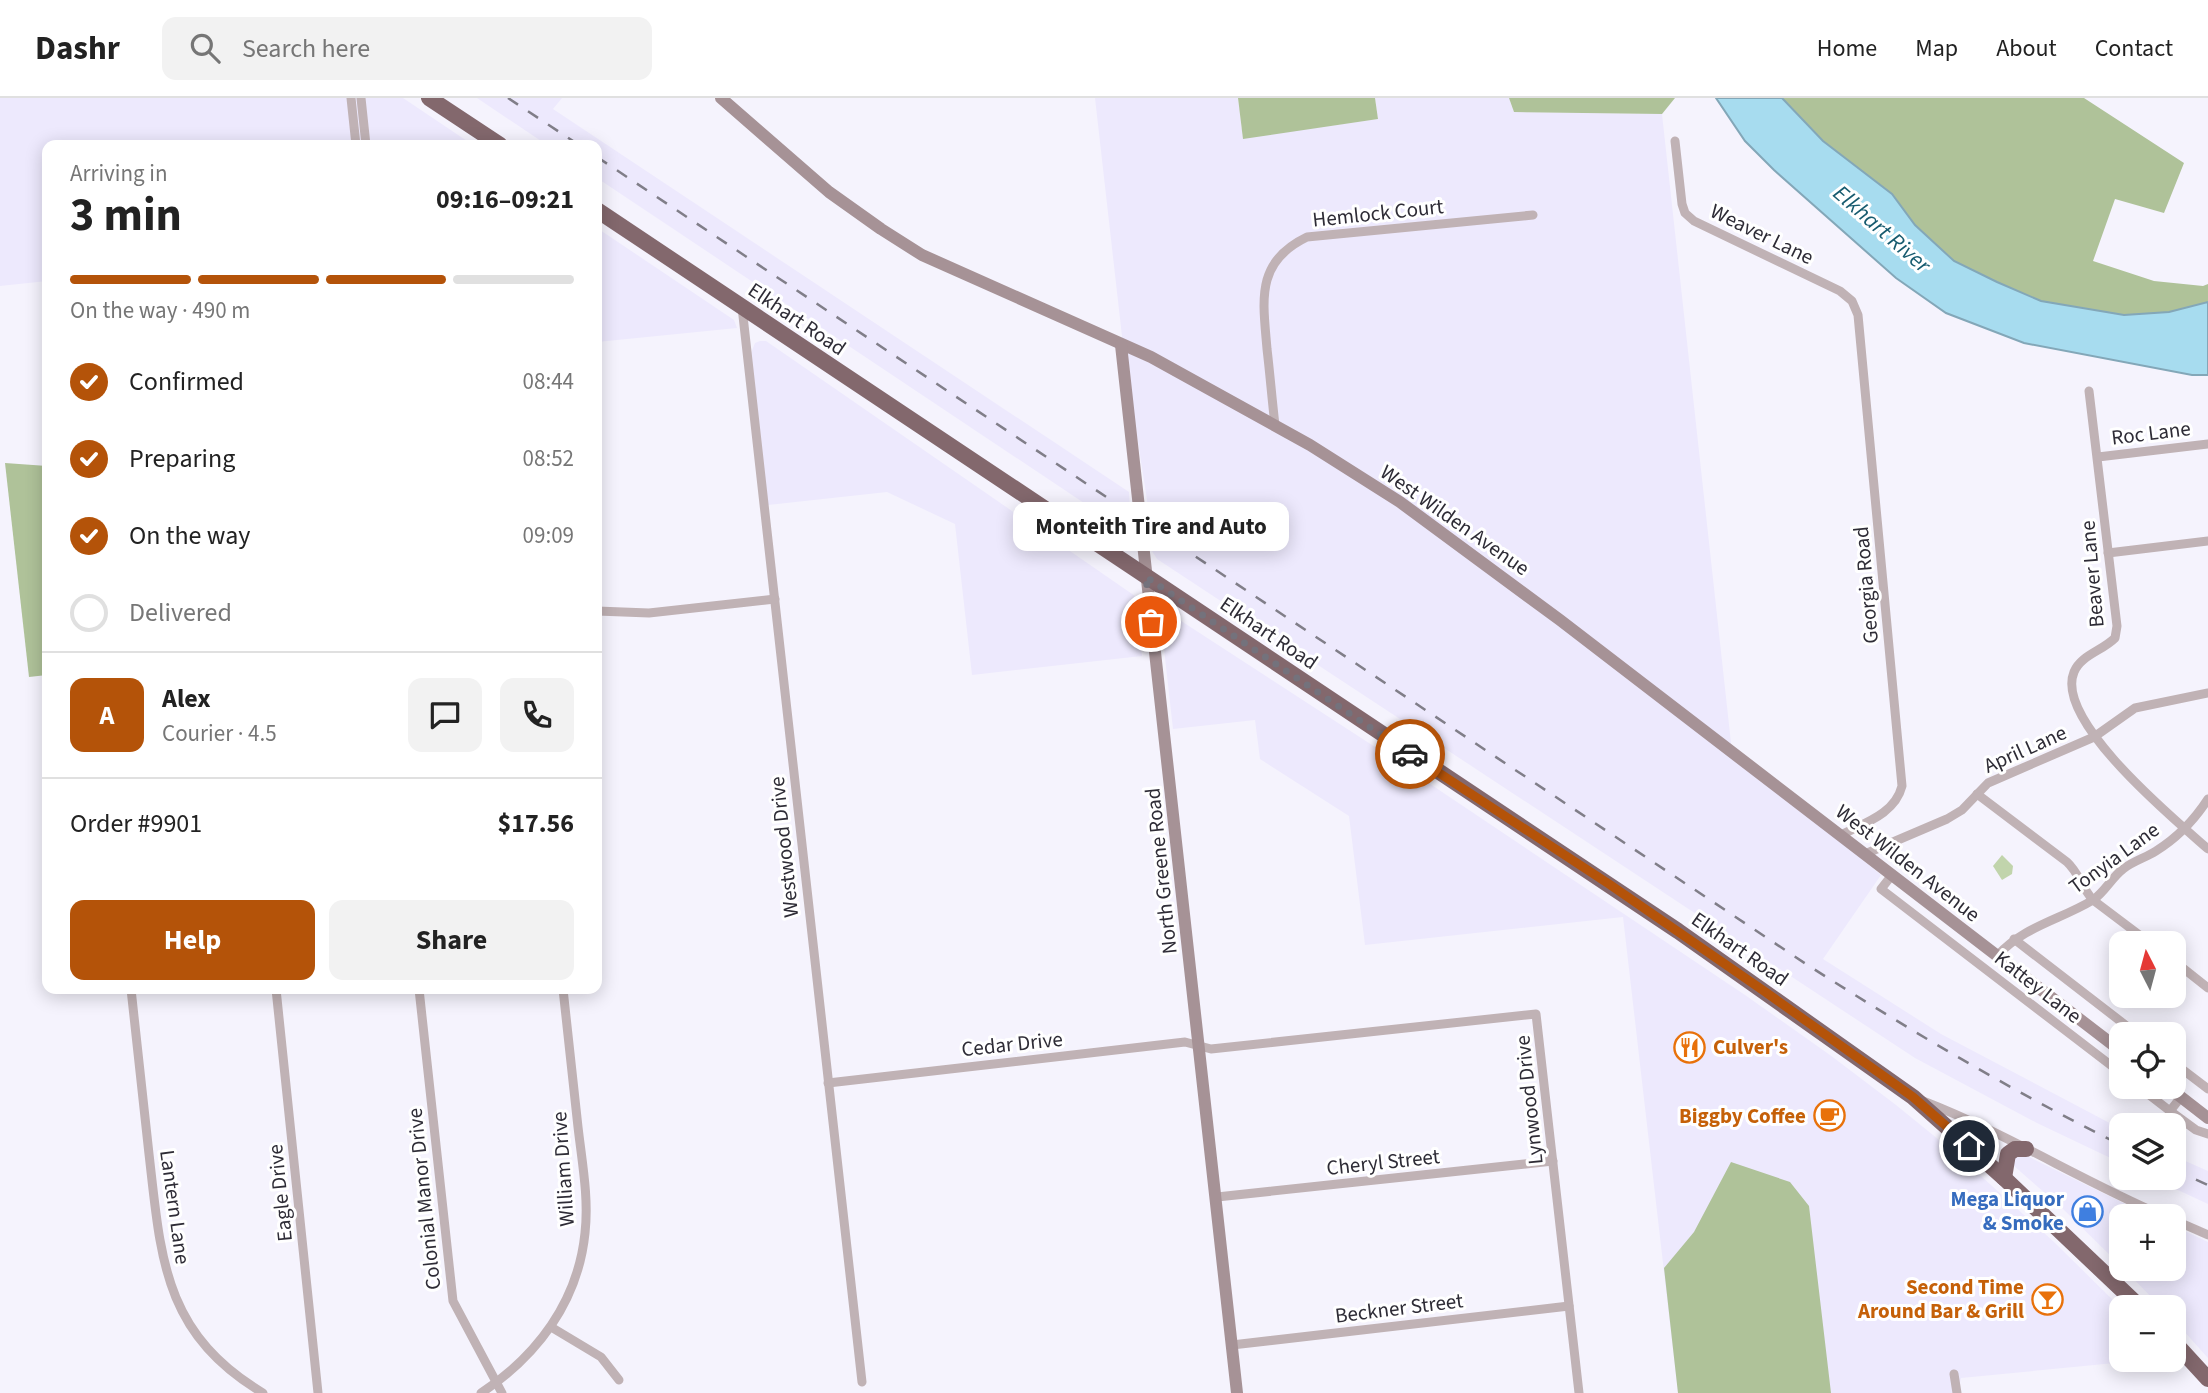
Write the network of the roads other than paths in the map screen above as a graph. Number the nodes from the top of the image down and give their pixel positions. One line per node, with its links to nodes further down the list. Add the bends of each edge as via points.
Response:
1 (351, 98): 5 (street)
2 (361, 98): 6 (street)
3 (429, 98): 7 (highway)
4 (720, 98): 13 (street, West Wilden Avenue, via 829,192 922,255)
5 (355, 140)
6 (365, 140)
7 (492, 140)
8 (1675, 141): 11 (street, Weaver Lane, via 1685,213)
9 (602, 213): 12 (highway, Elkhart Road)
10 (1534, 215): 15 (street, Hemlock Court, via 1307,237 1285,251 1270,270 1263,292)
11 (1852, 301): 28 (street, Georgia Road, via 1858,315 1902,786 1898,799 1886,811)
12 (742, 307): 20 (highway, Elkhart Road); 21 (street, Westwood Drive)
13 (1121, 345): 15 (street, West Wilden Avenue); 20 (street, North Greene Road)
14 (2089, 391): 17 (street, Beaver Lane)
15 (1275, 425): 28 (street, West Wilden Avenue, via 1442,531)
16 (2208, 444): 17 (street, Roc Lane)
17 (2098, 457): 19 (street, Beaver Lane)
18 (2208, 541): 19 (street)
19 (2108, 553): 24 (street, Beaver Lane, via 2117,633 2078,665 2071,682 2077,710)
20 (1146, 577): 46 (street, North Greene Road); 51 (highway, Elkhart Road, via 1678,931)
21 (775, 598): 22 (street, via 649,613); 49 (street, Westwood Drive)
22 (602, 611)
23 (2207, 695): 24 (street, April Lane, via 2135,708)
24 (2094, 737): 25 (street, April Lane, via 1997,778); 27 (street, Beaver Lane)
25 (1977, 794): 30 (street, April Lane, via 1947,819); 32 (street, via 2067,862)
26 (2208, 799): 27 (street, Tonyia Lane)
27 (2185, 828): 29 (street, Beaver Lane); 32 (street, Tonyia Lane, via 2157,851 2121,870)
28 (1841, 835): 30 (street, West Wilden Avenue)
29 (2208, 849)
30 (1866, 854): 31 (street, West Wilden Avenue)
31 (1892, 875): 35 (street, West Wilden Avenue); 43 (street, Kattey Lane, via 1881,889)
32 (2093, 900): 33 (street); 34 (street, Tonyia Lane)
33 (2134, 931)
34 (2014, 939): 35 (street, Tonyia Lane); 44 (street)
35 (1997, 956): 37 (street, West Wilden Avenue)
36 (2186, 971): 38 (street)
37 (2034, 984): 43 (street); 45 (street, West Wilden Avenue)
38 (2208, 988)
39 (132, 994): 75 (street, Lantern Lane, via 156,1229 165,1270 184,1315 202,1341 223,1364)
40 (277, 994): 76 (street, Eagle Drive)
41 (420, 994): 74 (street, Colonial Manor Drive, via 450,1289)
42 (564, 994): 67 (street, William Drive, via 585,1192 585,1233 575,1278)
43 (2024, 997): 47 (street, Kattey Lane)
44 (2121, 1022)
45 (2109, 1042)
46 (1200, 1046): 49 (street, Cedar Drive, via 1185,1042); 59 (street, Lynwood Drive, via 1211,1049 1536,1014); 61 (street, North Greene Road)
47 (2109, 1064)
48 (2186, 1072): 50 (street)
49 (828, 1083): 73 (street, Westwood Drive)
50 (2208, 1089)
51 (1913, 1097): 58 (street, via 1965,1117); 60 (highway, Elkhart Road)
52 (2154, 1099): 55 (street)
53 (2179, 1099): 55 (street)
54 (2184, 1099): 56 (street)
55 (2170, 1111): 57 (street)
56 (2208, 1118)
57 (2208, 1133)
58 (2026, 1149): 60 (highway, via 2008,1154); 62 (street)
59 (1553, 1161): 61 (street, Cheryl Street); 66 (street, Lynwood Drive)
60 (2004, 1178): 65 (highway, Elkhart Road)
61 (1217, 1197): 68 (street, North Greene Road)
62 (2139, 1204)
63 (2186, 1225): 64 (street)
64 (2208, 1235)
65 (2127, 1295)
66 (1569, 1306): 68 (street, Beckner Street); 80 (street, Lynwood Drive)
67 (551, 1326): 72 (street, via 601,1357); 74 (street, William Drive, via 527,1356)
68 (1232, 1345): 79 (street, North Greene Road)
69 (2186, 1355): 71 (highway)
70 (1954, 1374): 81 (street)
71 (2208, 1379)
72 (619, 1380)
73 (862, 1382)
74 (496, 1383): 77 (street, William Drive); 78 (street, Colonial Manor Drive)
75 (263, 1393)
76 (318, 1393)
77 (481, 1393)
78 (502, 1393)
79 (1237, 1393)
80 (1578, 1393)
81 (1956, 1393)

